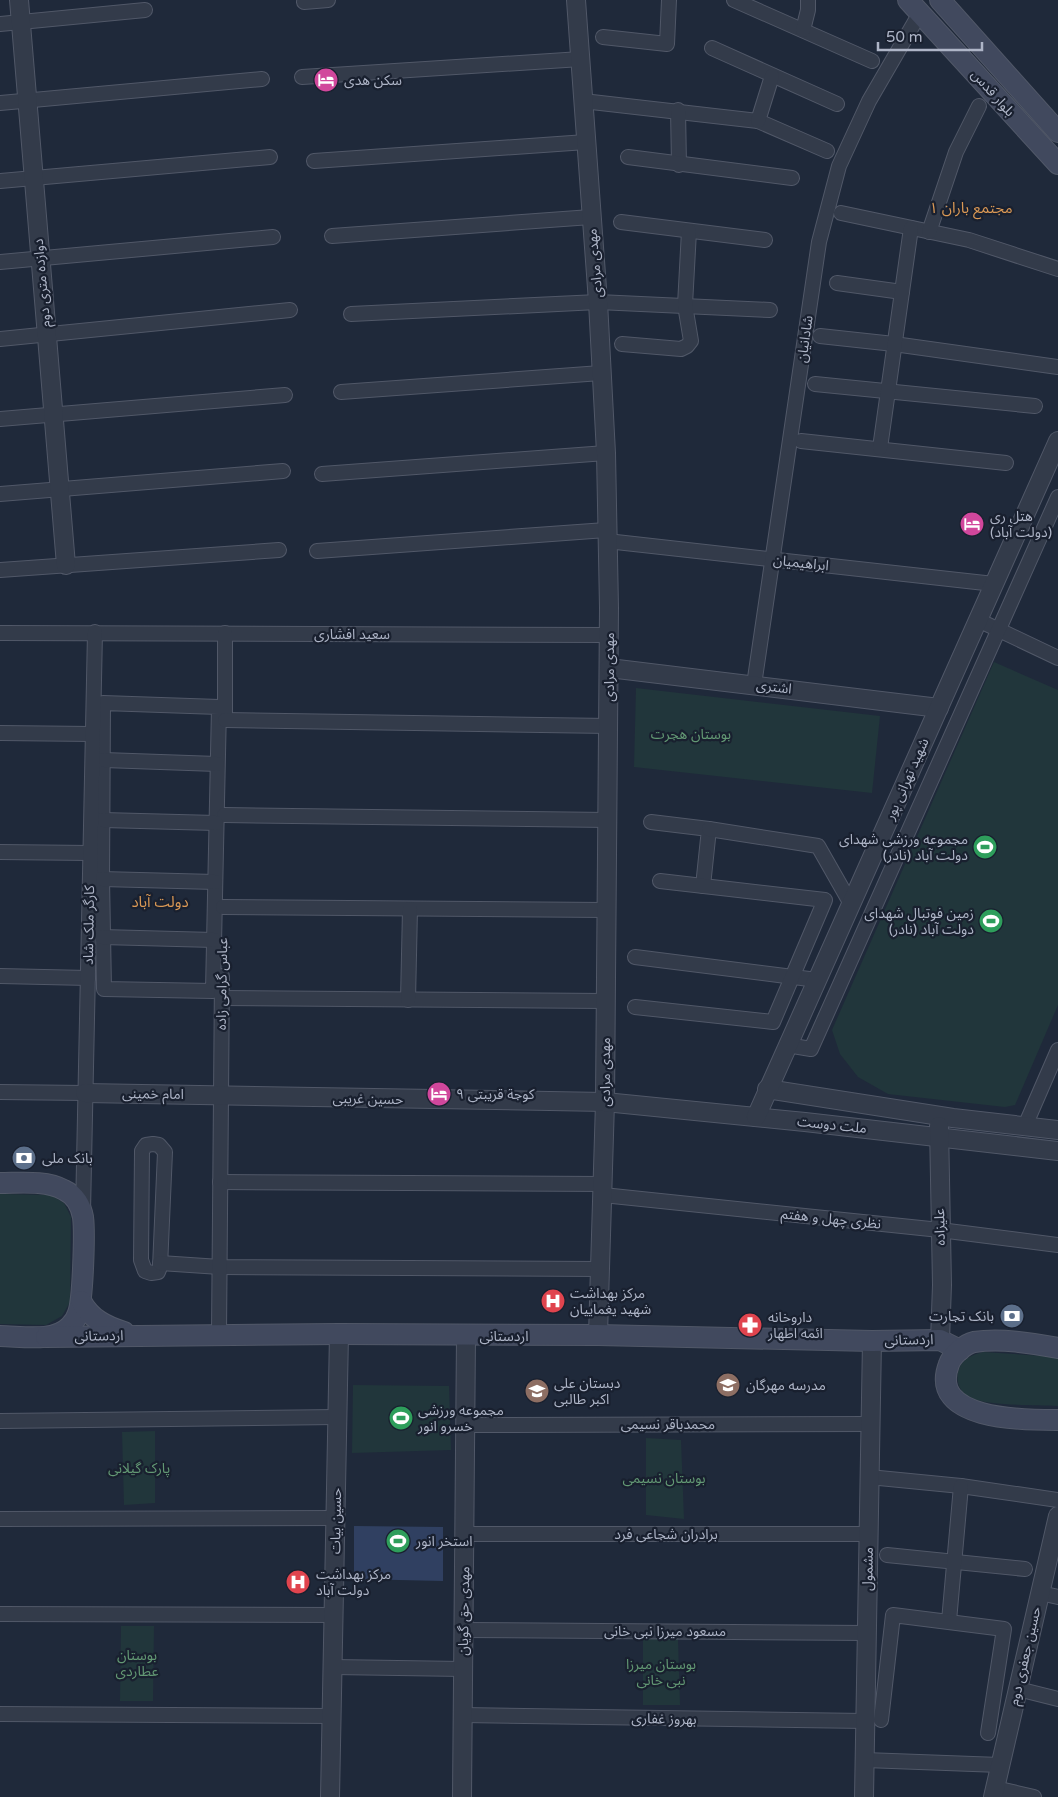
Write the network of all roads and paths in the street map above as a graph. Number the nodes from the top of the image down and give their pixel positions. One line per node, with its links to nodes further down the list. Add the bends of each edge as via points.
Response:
1 (19, 0): 11 (street, دوازده متری دوم)
2 (328, 0): 8 (street)
3 (576, 0): 16 (street, مهدی مرادی)
4 (669, 0): 14 (street, via 667,44)
5 (734, 0): 13 (street)
6 (808, 0): 13 (street)
7 (940, 0): 28 (main road, بلوار قدس)
8 (304, 2)
9 (914, 6): 34 (main road, بلوار قدس); 85 (street, شادانیان, via 840,166 819,242)
10 (145, 10): 11 (street)
11 (21, 22): 12 (street); 21 (street, دوازده متری دوم)
12 (0, 24)
13 (803, 30): 17 (street)
14 (602, 37)
15 (712, 48): 19 (street)
16 (581, 60): 18 (street); 22 (street, مهدی مرادی)
17 (872, 61)
18 (302, 76)
19 (772, 76): 24 (street); 27 (street)
20 (262, 79): 21 (street)
21 (27, 101): 23 (street); 36 (street, دوازده متری دوم)
22 (583, 101): 26 (street); 29 (street, مهدی مرادی)
23 (0, 103)
24 (837, 104)
25 (979, 106): 44 (street, via 956,152)
26 (678, 110): 27 (street); 35 (street)
27 (758, 120): 30 (street)
28 (1058, 132)
29 (586, 142): 33 (street); 40 (street, مهدی مرادی)
30 (827, 151)
31 (270, 157): 36 (street)
32 (628, 157): 35 (street)
33 (314, 161)
34 (1058, 164)
35 (679, 165): 37 (street)
36 (34, 178): 38 (street); 48 (street, دوازده متری دوم)
37 (792, 178)
38 (0, 181)
39 (841, 213): 42 (street)
40 (591, 217): 45 (street); 53 (street, مهدی مرادی)
41 (621, 222): 43 (street)
42 (911, 228): 44 (street); 52 (street)
43 (689, 231): 47 (street); 54 (street)
44 (929, 232): 50 (street, via 969,240)
45 (332, 236)
46 (273, 237): 48 (street)
47 (765, 240)
48 (40, 258): 49 (street); 58 (street, دوازده متری دوم)
49 (0, 262)
50 (1058, 269)
51 (837, 283): 52 (street)
52 (902, 292): 62 (street)
53 (598, 302): 54 (street); 57 (street); 64 (street, مهدی مرادی)
54 (686, 305): 56 (street); 61 (street, via 691,341 687,346 681,349)
55 (290, 310): 58 (street)
56 (770, 310)
57 (351, 314)
58 (46, 334): 60 (street); 70 (street, دوازده متری دوم)
59 (820, 336): 62 (street)
60 (0, 339)
61 (622, 344)
62 (894, 344): 63 (street); 67 (street)
63 (1058, 367)
64 (601, 373): 66 (street); 75 (street, مهدی مرادی)
65 (815, 384): 67 (street)
66 (341, 392)
67 (888, 393): 69 (street); 74 (street)
68 (286, 395): 70 (street)
69 (1035, 406)
70 (53, 414): 71 (street); 79 (street, دوازده متری دوم)
71 (0, 418)
72 (801, 441): 74 (street)
73 (1058, 441): 88 (street, شهید تهرانی پور)
74 (880, 448): 76 (street)
75 (606, 453): 78 (street); 82 (street, مهدی مرادی)
76 (1006, 463)
77 (283, 471): 79 (street)
78 (322, 474)
79 (59, 488): 80 (street); 86 (street, دوازده متری دوم)
80 (0, 494)
81 (1058, 497): 90 (street)
82 (607, 536): 84 (street, ابراهیمیان); 85 (street, ابراهیمیان); 94 (street, مهدی مرادی)
83 (280, 550): 86 (street)
84 (317, 550)
85 (772, 560): 88 (street, ابراهیمیان); 97 (street, شادانیان)
86 (66, 565): 87 (street)
87 (0, 570)
88 (994, 584): 89 (street, شهید تهرانی پور)
89 (978, 620): 90 (street); 98 (street, شهید تهرانی پور)
90 (999, 630): 95 (street); 131 (street, via 812,1049)
91 (94, 632): 92 (street, سعید افشاری); 93 (street, سعید افشاری); 102 (street, کارگر ملک شاد)
92 (0, 633)
93 (226, 633): 94 (street, سعید افشاری); 99 (street, عباس گرامی زاده)
94 (609, 635): 96 (street, مهدی مرادی)
95 (1058, 658)
96 (609, 668): 97 (street, اشتری); 100 (street, مهدی مرادی)
97 (754, 685): 98 (street, اشتری)
98 (938, 708): 116 (street, شهید تهرانی پور)
99 (225, 720): 100 (street); 105 (street, عباس گرامی زاده)
100 (609, 726): 107 (street, مهدی مرادی)
101 (0, 733): 102 (street)
102 (92, 734): 111 (street, کارگر ملک شاد)
103 (104, 760): 104 (street); 104 (street, via 104,703 218,707); 106 (street)
104 (217, 764): 105 (street)
105 (220, 819): 106 (street); 107 (street); 113 (street); 117 (street, عباس گرامی زاده)
106 (103, 820): 111 (street)
107 (608, 820): 119 (street, مهدی مرادی)
108 (651, 822): 109 (street)
109 (710, 829): 115 (street); 116 (street, via 818,846)
110 (0, 852): 111 (street)
111 (94, 861): 112 (street); 125 (street, کارگر ملک شاد)
112 (102, 879): 113 (street); 120 (street)
113 (215, 882): 121 (street)
114 (660, 882): 115 (street)
115 (703, 886): 124 (street, via 825,900)
116 (851, 904): 126 (street, شهید تهرانی پور)
117 (223, 907): 118 (street); 127 (street, عباس گرامی زاده)
118 (410, 909): 119 (street); 128 (street)
119 (606, 910): 129 (street, مهدی مرادی)
120 (102, 937): 121 (street); 121 (street, via 104,989 214,991)
121 (214, 940)
122 (635, 957): 124 (street)
123 (0, 976): 125 (street)
124 (792, 976): 126 (street); 130 (street, via 773,1022)
125 (88, 978): 135 (street, کارگر ملک شاد)
126 (817, 980): 131 (street, شهید تهرانی پور)
127 (222, 998): 128 (street); 136 (street, عباس گرامی زاده)
128 (408, 1000): 129 (street)
129 (604, 1001): 137 (street, مهدی مرادی)
130 (635, 1007)
131 (787, 1045): 133 (street, شهید تهرانی پور)
132 (1058, 1050): 140 (street)
133 (767, 1089): 138 (street, ملت دوست); 139 (street, شهید تهرانی پور)
134 (0, 1092): 135 (street)
135 (85, 1093): 136 (street, امام خمینی); 147 (street, کارگر ملک شاد)
136 (221, 1096): 137 (street, حسین غریبی); 144 (street, عباس گرامی زاده)
137 (605, 1102): 139 (street, ملت دوست); 146 (street, مهدی مرادی)
138 (939, 1115): 140 (street, ملت دوست); 142 (street, علیزاده)
139 (756, 1117): 142 (street, ملت دوست)
140 (1025, 1126): 141 (street, ملت دوست)
141 (1058, 1130)
142 (939, 1138): 143 (street, ملت دوست); 148 (street, علیزاده)
143 (1058, 1151)
144 (220, 1182): 146 (street, نظری چهل و هفتم); 151 (street, عباس گرامی زاده)
145 (0, 1183): 147 (main road, via 41,1184 65,1190 74,1197)
146 (603, 1190): 148 (street, نظری چهل و هفتم); 152 (street, مهدی مرادی)
147 (83, 1218): 153 (main road)
148 (940, 1230): 149 (street, نظری چهل و هفتم); 161 (street, علیزاده)
149 (1058, 1245)
150 (160, 1263): 150 (street, via 165,1152 153,1144 146,1145 142,1151 142,1260 145,1270 151,1273 158,1272); 151 (street)
151 (220, 1267): 152 (street); 154 (street, عباس گرامی زاده)
152 (600, 1269): 157 (street, مهدی مرادی)
153 (81, 1301): 156 (main road, via 102,1323); 160 (main road, via 70,1327)
154 (219, 1334): 155 (main road, اردستانی); 156 (main road, اردستانی)
155 (339, 1334): 159 (main road, اردستانی); 165 (street, حسین بیات)
156 (135, 1335): 160 (main road, اردستانی)
157 (598, 1335): 159 (main road, اردستانی); 162 (main road, اردستانی)
158 (0, 1336): 160 (main road, اردستانی)
159 (466, 1336): 169 (street, مهدی حق گویان)
160 (46, 1337)
161 (940, 1340): 162 (main road, اردستانی); 164 (main road, اردستانی)
162 (872, 1341): 168 (street, مشمول)
163 (1058, 1348): 164 (main road, via 1001,1341 972,1342)
164 (960, 1350): 166 (main road, via 949,1363 946,1380 952,1396 966,1408 982,1414)
165 (338, 1417): 167 (street); 174 (street, حسین بیات)
166 (1058, 1420)
167 (0, 1421)
168 (870, 1424): 169 (street, محمدباقر نسیمی); 170 (street, مشمول)
169 (466, 1425): 176 (street, مهدی حق گویان)
170 (869, 1477): 171 (street); 177 (street, مشمول)
171 (961, 1486): 172 (street); 179 (street)
172 (1058, 1500)
173 (1058, 1516): 181 (street, حسین جعفری دوم)
174 (336, 1518): 175 (street); 184 (street, حسین بیات)
175 (0, 1519)
176 (464, 1534): 177 (street, برادران شجاعی فرد); 186 (street, مهدی حق گویان)
177 (868, 1534): 187 (street, مشمول)
178 (887, 1555): 179 (street)
179 (955, 1560): 180 (street); 185 (street)
180 (1025, 1569)
181 (1040, 1593): 182 (street); 190 (street, حسین جعفری دوم)
182 (1058, 1597)
183 (0, 1614): 184 (street)
184 (334, 1615): 188 (street, حسین بیات)
185 (950, 1621): 195 (street, via 893,1615); 196 (street, via 1004,1629)
186 (464, 1630): 187 (street, مسعود میرزا نبی خانی); 189 (street, مهدی حق گویان)
187 (867, 1633): 195 (street, مشمول)
188 (333, 1667): 189 (street); 194 (street, حسین بیات)
189 (463, 1669): 193 (street, مهدی حق گویان)
190 (1018, 1689): 191 (street); 198 (street, حسین جعفری دوم)
191 (1058, 1699)
192 (0, 1714): 194 (street)
193 (463, 1715): 195 (street, بهروز غفاری); 201 (street, مهدی حق گویان)
194 (332, 1716): 200 (street, حسین بیات)
195 (873, 1721): 197 (street, مشمول)
196 (988, 1733)
197 (865, 1760): 198 (street); 202 (street, مشمول)
198 (1000, 1765): 199 (street, حسین جعفری دوم)
199 (994, 1793): 203 (street)
200 (330, 1797)
201 (462, 1797)
202 (864, 1797)
203 (1034, 1797)

